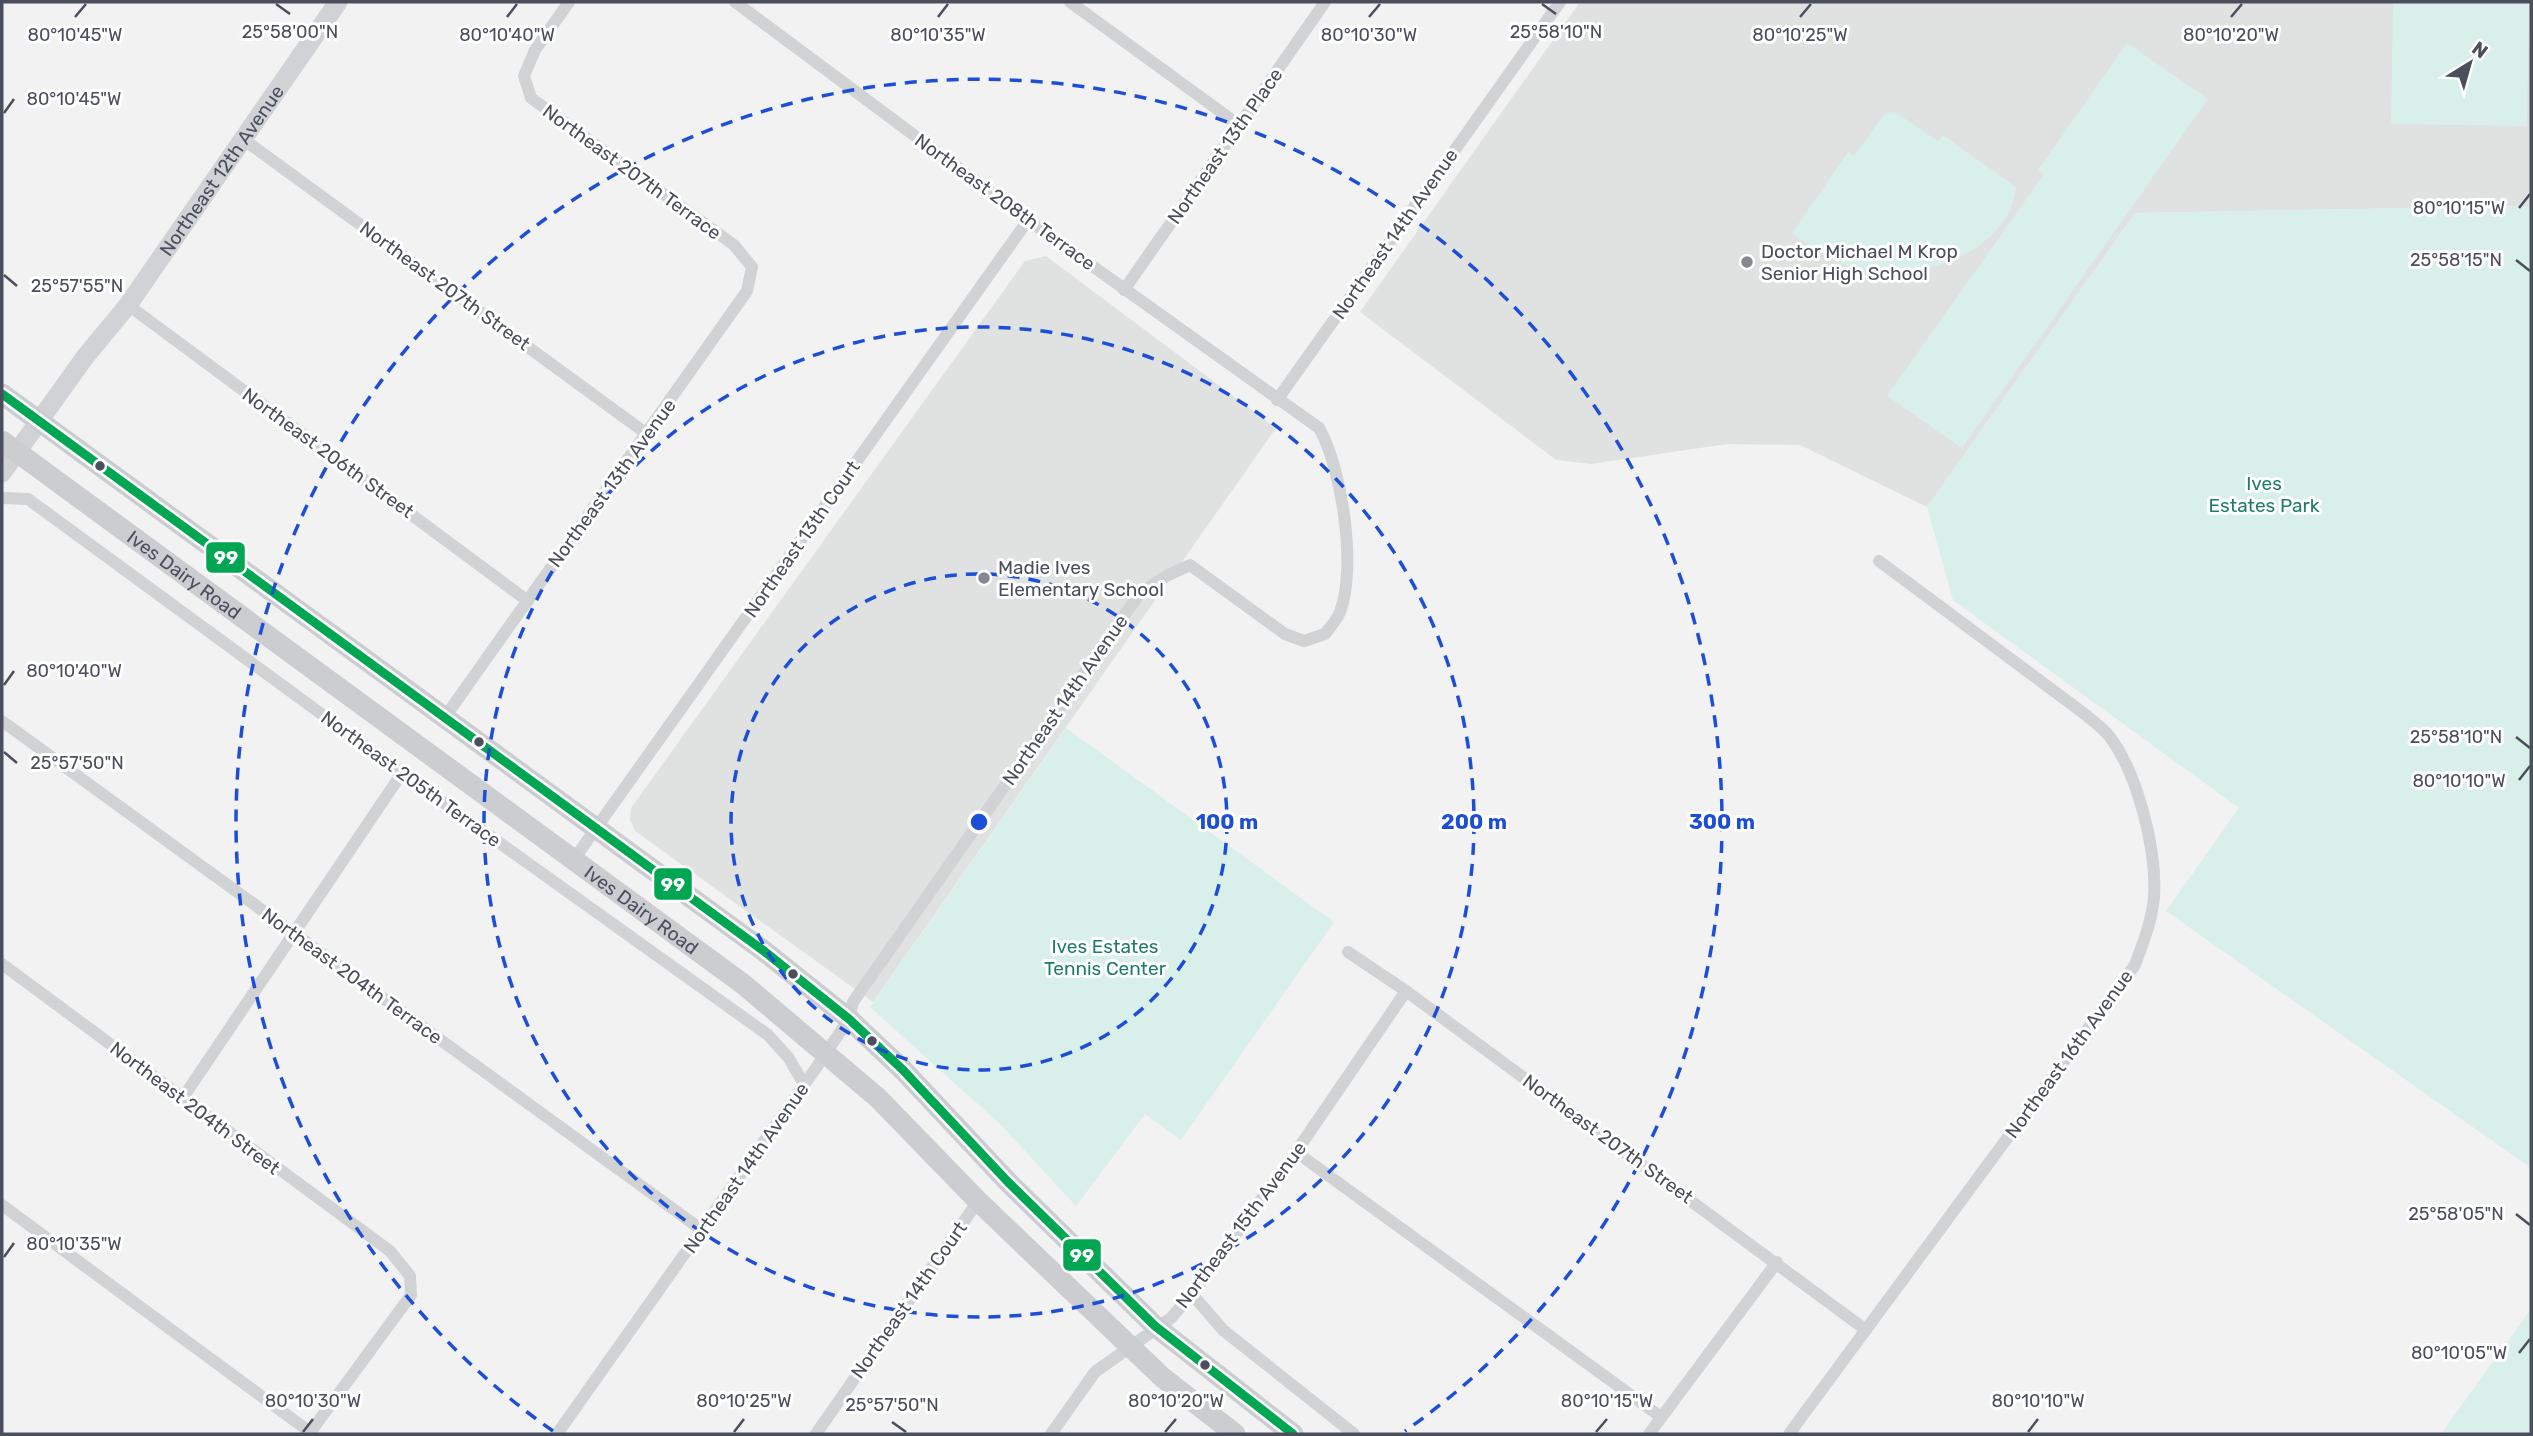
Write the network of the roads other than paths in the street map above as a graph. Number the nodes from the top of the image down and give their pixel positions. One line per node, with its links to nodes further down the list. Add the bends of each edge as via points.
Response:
1 (338, 2): 8 (street, Northeast 12th Avenue)
2 (569, 2): 10 (street, Northeast 207th Terrace, via 535,50 524,76 531,98)
3 (735, 2): 9 (street, Northeast 208th Terrace)
4 (1070, 2): 7 (street)
5 (1325, 2): 7 (street, Northeast 13th Place)
6 (1560, 2): 14 (street, Northeast 14th Avenue)
7 (1239, 125): 11 (street, Northeast 13th Place)
8 (243, 139): 12 (street, Northeast 12th Avenue); 16 (street, Northeast 207th Street)
9 (1028, 220): 11 (street, Northeast 208th Terrace); 25 (street, Northeast 13th Court)
10 (734, 245): 16 (street, Northeast 13th Avenue, via 752,267 747,291)
11 (1124, 290): 14 (street, Northeast 208th Terrace)
12 (128, 305): 15 (street, Northeast 12th Avenue); 21 (street, Northeast 206th Street)
13 (2, 394): 15 (main road, Ives Dairy Road)
14 (1277, 400): 31 (street, Northeast 14th Avenue, via 1319,428 1329,446 1342,500 1347,578 1340,612 1325,634 1304,640 1285,634 1190,565 1140,593 860,992)
15 (38, 420): 17 (street, Northeast 12th Avenue); 22 (main road, Ives Dairy Road)
16 (648, 434): 21 (street, Northeast 13th Avenue)
17 (9, 446): 18 (street, Northeast 12th Avenue); 26 (main road, Ives Dairy Road)
18 (2, 473)
19 (2, 498): 24 (street, Northeast 205th Terrace, via 28,499)
20 (1879, 561): 42 (street, Northeast 16th Avenue, via 2109,736 2126,766 2145,820 2154,897 2135,965)
21 (528, 601): 22 (street, Northeast 13th Avenue)
22 (445, 717): 25 (main road, Ives Dairy Road)
23 (2, 721): 27 (street, Northeast 204th Terrace)
24 (402, 773): 27 (street); 33 (street, Northeast 205th Terrace, via 768,1035)
25 (597, 827): 26 (street, Northeast 13th Court); 31 (main road, Ives Dairy Road)
26 (575, 858): 32 (main road, Ives Dairy Road, via 743,984)
27 (294, 933): 34 (street); 38 (street, Northeast 204th Terrace)
28 (1348, 952): 30 (street, Northeast 207th Street)
29 (2, 964): 34 (street, Northeast 204th Street)
30 (1406, 991): 35 (street, Northeast 15th Avenue); 39 (street, Northeast 207th Street)
31 (849, 1019): 32 (street, Northeast 14th Avenue); 41 (main road, Ives Dairy Road)
32 (826, 1053): 33 (street, Northeast 14th Avenue); 36 (main road, Ives Dairy Road, via 878,1098)
33 (804, 1084): 38 (street, Northeast 14th Avenue)
34 (182, 1099): 45 (street, Northeast 204th Street, via 390,1251 410,1276 411,1295)
35 (1296, 1152): 40 (street, Northeast 15th Avenue); 44 (street)
36 (978, 1201): 43 (main road, Ives Dairy Road); 47 (street, Northeast 14th Court)
37 (2, 1205): 45 (street)
38 (702, 1230): 46 (street, Northeast 14th Avenue)
39 (1777, 1262): 42 (street, Northeast 207th Street); 44 (street)
40 (1192, 1294): 41 (street, Northeast 15th Avenue, via 1171,1318); 51 (street, via 1223,1330)
41 (1155, 1326): 43 (street, Northeast 15th Avenue); 50 (main road, Ives Dairy Road)
42 (1866, 1330): 53 (street, Northeast 16th Avenue)
43 (1130, 1346): 48 (street, Northeast 15th Avenue, via 1095,1372); 49 (main road, Ives Dairy Road)
44 (1661, 1417): 52 (street)
45 (310, 1433)
46 (557, 1434)
47 (816, 1434)
48 (1051, 1434)
49 (1235, 1434)
50 (1293, 1434)
51 (1354, 1434)
52 (1650, 1434)
53 (1789, 1434)

